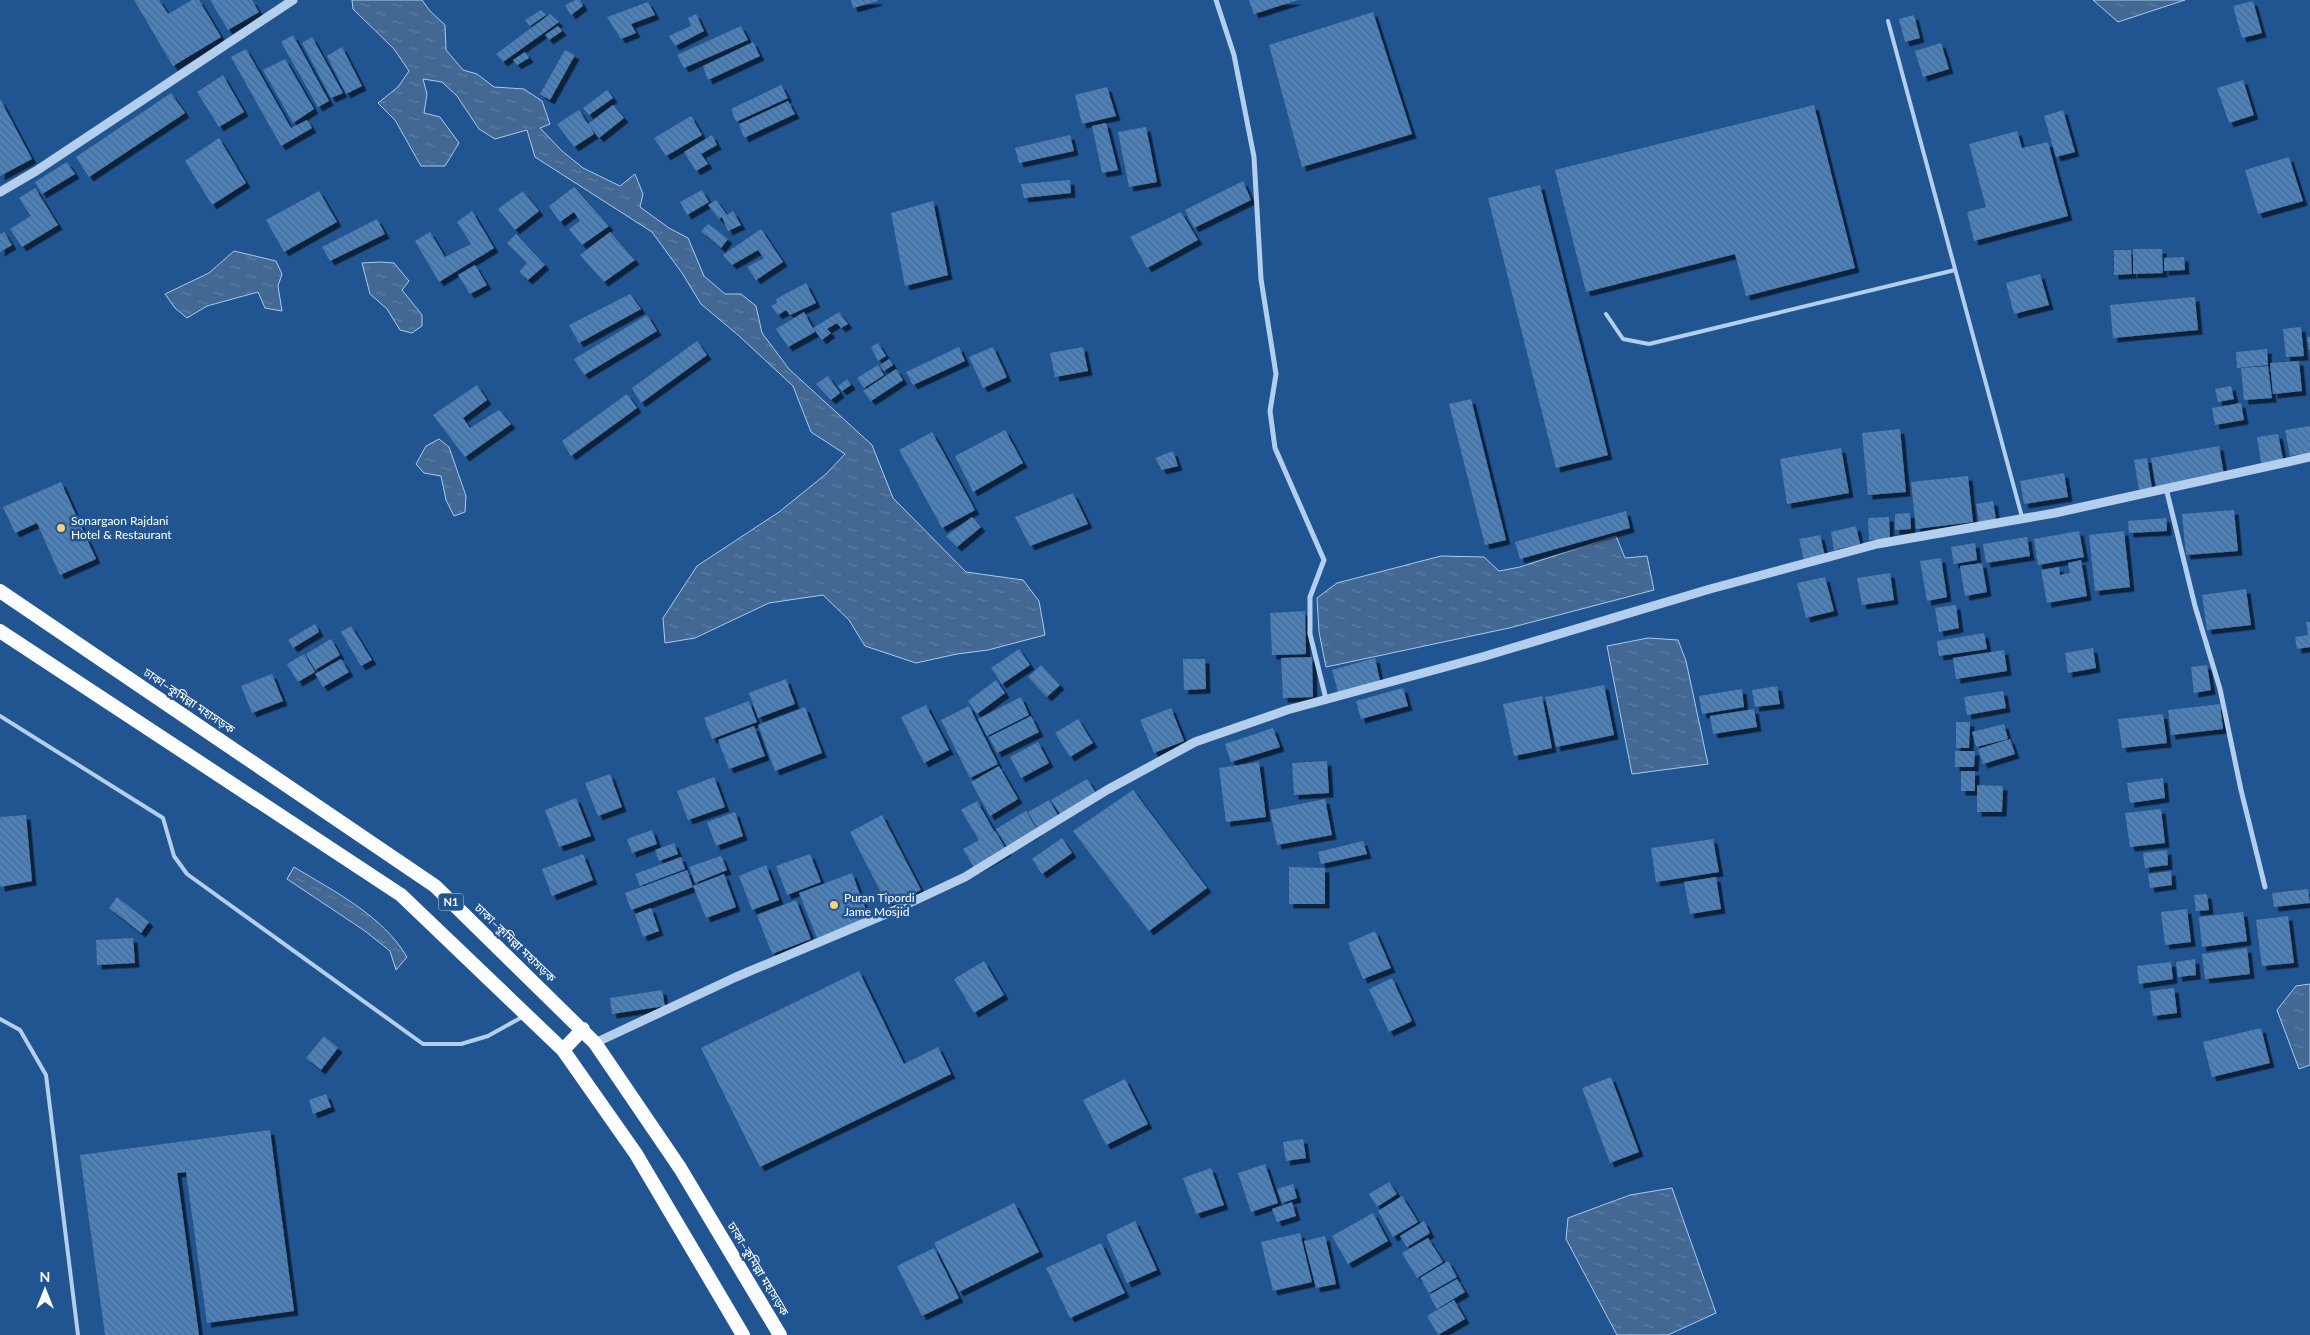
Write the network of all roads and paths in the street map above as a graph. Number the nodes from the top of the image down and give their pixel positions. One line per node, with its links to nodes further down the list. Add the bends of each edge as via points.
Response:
1 (293, 0): 4 (street, via 36,172)
2 (1216, 0): 12 (street, via 1234,55 1254,157 1261,279 1276,374 1270,411 1275,448 1324,560 1310,597 1310,634)
3 (1888, 21): 5 (lane)
4 (0, 192)
5 (1955, 270): 6 (lane, via 1649,344 1623,339); 9 (lane)
6 (1606, 314)
7 (2310, 457): 8 (street)
8 (2166, 488): 9 (street, via 2055,513); 14 (street, via 2195,606 2220,688)
9 (2022, 517): 12 (street, via 1878,544)
10 (0, 592): 18 (highway, ঢাকা–কুমিল্লা মহাসড়ক / N1, via 435,886)
11 (0, 631): 16 (highway, N1, via 401,895)
12 (1326, 699): 19 (street, via 1195,742 1107,790 965,877)
13 (0, 716): 16 (lane, via 163,818 174,856 187,874 423,1044 461,1044 488,1036)
14 (2265, 887)
15 (0, 1012): 17 (lane)
16 (526, 1015): 20 (highway, N1)
17 (1, 1019): 21 (lane, via 20,1030 46,1075)
18 (582, 1029): 19 (highway, ঢাকা–কুমিল্লা মহাসড়ক / N1); 20 (highway)
19 (595, 1042): 23 (highway, ঢাকা–কুমিল্লা মহাসড়ক / N1, via 680,1168)
20 (563, 1050): 22 (highway, N1, via 636,1154)
21 (78, 1335)
22 (743, 1335)
23 (780, 1335)

